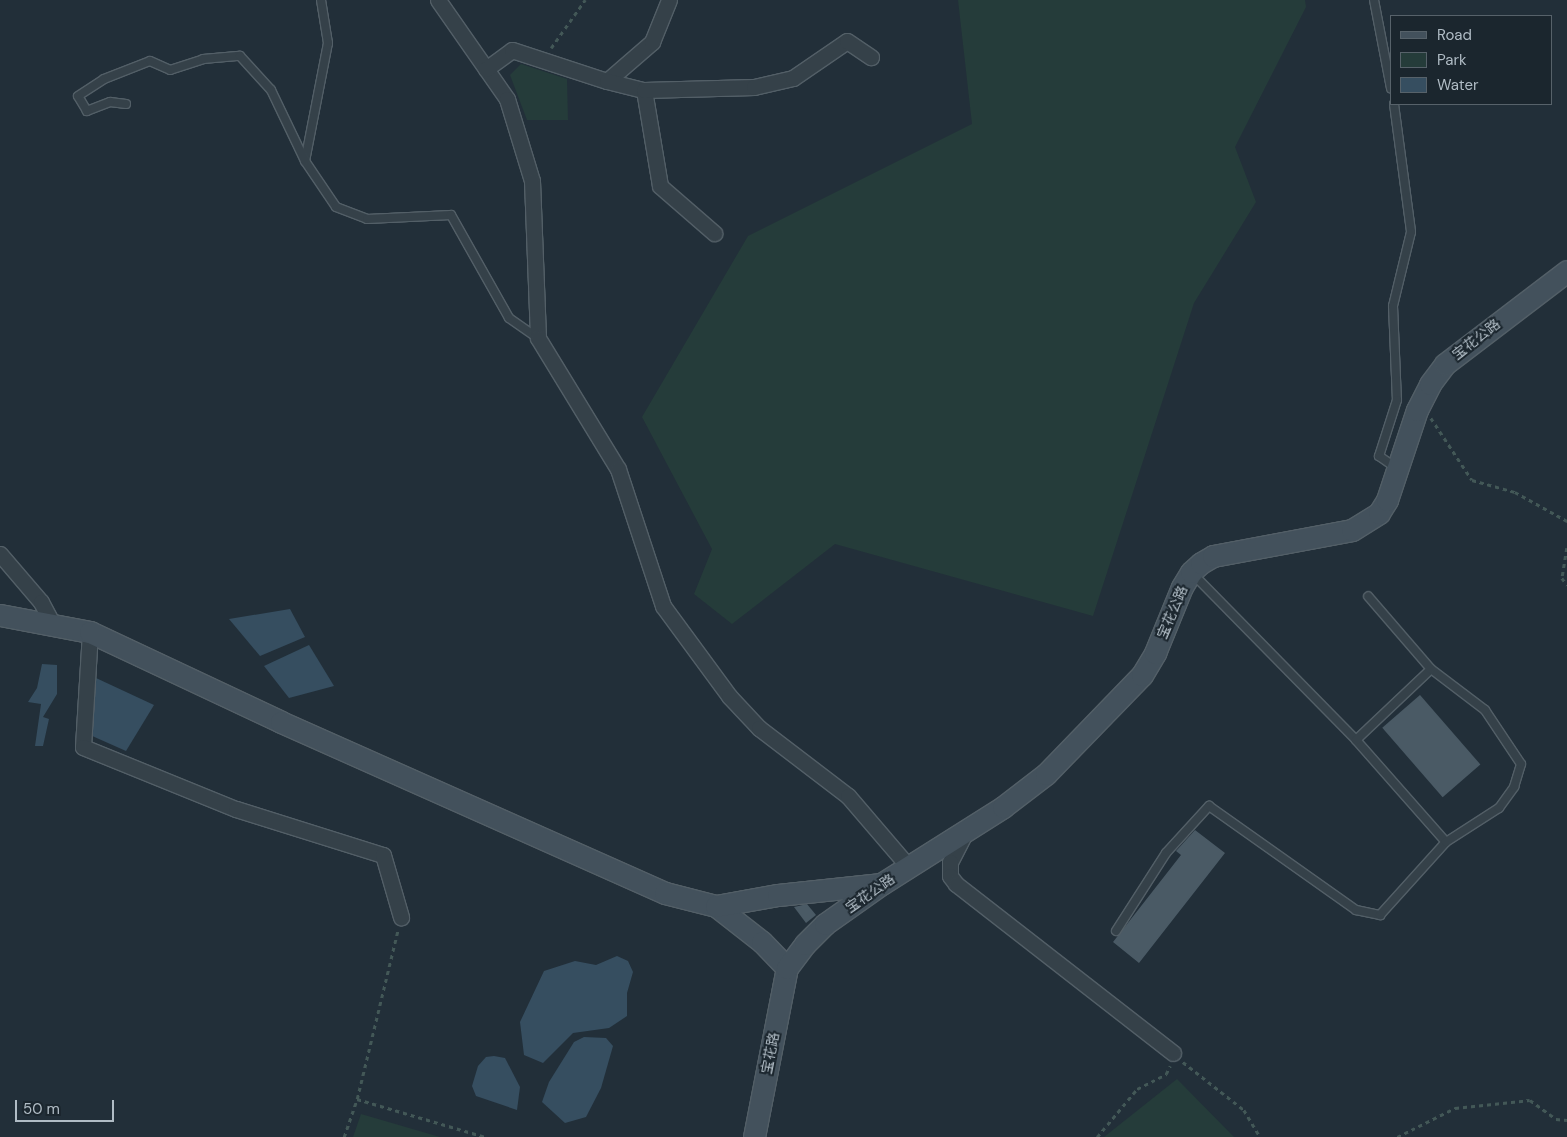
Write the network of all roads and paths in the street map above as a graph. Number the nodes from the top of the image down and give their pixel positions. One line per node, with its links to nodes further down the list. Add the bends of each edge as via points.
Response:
1 (321, 0): 14 (lane, via 328,42)
2 (438, 0): 8 (street)
3 (585, 0): 6 (path)
4 (670, 0): 9 (street, via 652,42)
5 (1374, 0): 10 (lane)
6 (544, 58): 8 (street, via 512,50); 9 (street)
7 (871, 58): 11 (street, via 847,41 792,78 754,88)
8 (486, 69): 17 (street, via 507,99 532,181)
9 (607, 80): 11 (street)
10 (1390, 83)
11 (644, 90): 15 (street, via 660,186)
12 (126, 104): 14 (lane, via 110,102 87,111 78,96 104,79 150,61 170,70 203,59 240,56 271,90)
13 (1394, 105): 19 (lane, via 1411,232 1393,306 1397,400 1380,456)
14 (305, 161): 17 (lane, via 336,207 367,218 451,215 509,318)
15 (714, 233)
16 (1567, 271): 18 (street, 宝花公路, via 1445,364)
17 (538, 338): 33 (street, via 618,469 663,606 729,696 759,728 848,796)
18 (1421, 402): 19 (street, 宝花公路); 20 (path, via 1472,480 1515,492)
19 (1397, 469): 23 (street, 宝花公路, via 1387,500 1379,512 1352,530 1213,556)
20 (1567, 521)
21 (1567, 548): 24 (path, via 1562,578)
22 (0, 554): 27 (street, via 41,602)
23 (1191, 572): 30 (lane); 31 (street, 宝花公路, via 1142,675 1046,774)
24 (1567, 585)
25 (1368, 596): 29 (lane)
26 (0, 615): 27 (street)
27 (52, 623): 28 (street)
28 (90, 632): 35 (street, via 281,722 665,893); 36 (street, via 83,747 236,809 383,855)
29 (1431, 669): 30 (lane); 32 (lane, via 1485,710 1521,764 1514,787 1498,808)
30 (1356, 740): 32 (lane)
31 (967, 830): 33 (street, 宝花公路); 39 (street, via 950,862 950,876 956,884)
32 (1446, 842): 37 (lane, via 1380,915 1356,910 1209,806 1166,853)
33 (908, 866): 34 (street, 宝花公路)
34 (883, 883): 35 (street); 38 (street, 宝花公路, via 825,924)
35 (716, 906): 38 (street, via 762,942)
36 (401, 918): 40 (path)
37 (1116, 931)
38 (787, 968): 44 (street, 宝花路)
39 (1174, 1055): 45 (path, via 1166,1074 1137,1089); 46 (path, via 1244,1110)
40 (357, 1099): 42 (path); 43 (path)
41 (1567, 1120): 47 (path, via 1556,1119 1530,1100 1455,1108)
42 (344, 1137)
43 (485, 1137)
44 (754, 1137)
45 (1097, 1137)
46 (1260, 1137)
47 (1396, 1137)

